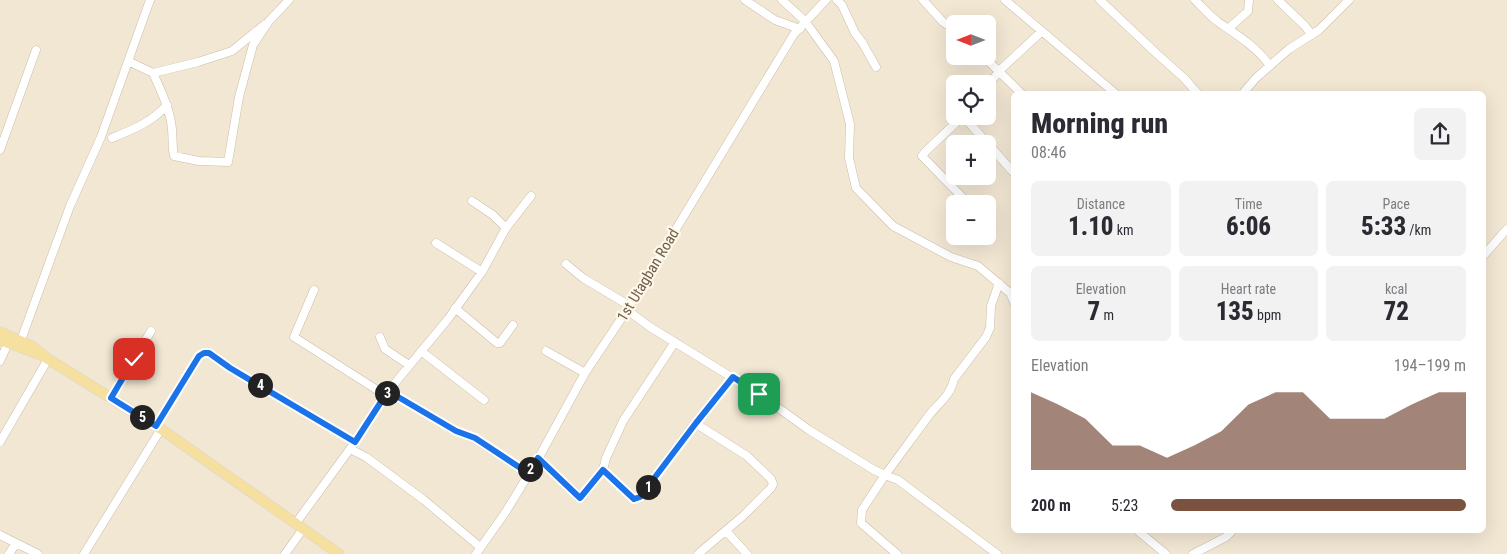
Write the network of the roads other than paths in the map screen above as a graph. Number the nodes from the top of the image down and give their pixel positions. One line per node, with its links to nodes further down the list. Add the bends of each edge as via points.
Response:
1 (150, 0): 22 (street)
2 (289, 0): 14 (street)
3 (745, 0): 18 (street, via 775,20)
4 (782, 0): 15 (street)
5 (826, 0): 15 (street, 1st Utagban Road)
6 (836, 0): 25 (street, via 842,5 854,33)
7 (923, 0): 16 (street)
8 (1005, 0): 19 (street)
9 (1100, 0): 31 (street)
10 (1195, 0): 17 (street)
11 (1249, 0): 17 (street, via 1248,11)
12 (1349, 0): 20 (street)
13 (1279, 1): 20 (street)
14 (269, 21): 27 (street, via 232,51); 33 (street, via 253,45 239,97 228,162 174,156)
15 (805, 21): 18 (street, 1st Utagban Road); 48 (street, via 834,61 850,124 849,158 856,188 893,226 951,257 978,266)
16 (946, 24)
17 (1229, 28): 24 (street, via 1263,56)
18 (800, 29): 52 (street, 1st Utagban Road, via 794,34)
19 (1042, 31): 26 (street); 30 (street)
20 (1312, 35): 24 (street)
21 (36, 50): 37 (street)
22 (128, 61): 27 (street); 57 (street)
23 (993, 65): 26 (street)
24 (1270, 66): 32 (street)
25 (876, 67)
26 (999, 71): 28 (street); 29 (street)
27 (153, 73): 33 (street)
28 (996, 75)
29 (1019, 91)
30 (1112, 91)
31 (1195, 91)
32 (1245, 91)
33 (167, 105): 36 (street, via 158,116)
34 (953, 125): 39 (street, via 922,156)
35 (971, 125): 38 (street)
36 (112, 138)
37 (0, 150)
38 (1011, 170)
39 (960, 195)
40 (531, 196): 42 (street)
41 (472, 201): 42 (street)
42 (506, 228): 47 (street)
43 (1507, 229): 45 (street)
44 (436, 243): 47 (street)
45 (1486, 253)
46 (566, 264): 52 (street)
47 (482, 272): 51 (street)
48 (999, 283): 50 (street); 77 (street, via 986,338 954,379 946,397)
49 (314, 290): 67 (street, via 294,337)
50 (1011, 296)
51 (455, 308): 53 (street, via 497,343); 60 (street)
52 (629, 308): 59 (street, via 650,327); 65 (street, 1st Utagban Road)
53 (513, 325)
54 (151, 331): 68 (street)
55 (0, 332): 57 (main road)
56 (380, 337): 64 (street, via 385,348)
57 (21, 340): 62 (main road)
58 (4, 342): 62 (main road); 63 (street)
59 (676, 342): 66 (street); 75 (street, via 623,421)
60 (421, 351): 64 (street); 69 (street)
61 (546, 351): 65 (street)
62 (46, 358): 68 (main road); 72 (street)
63 (0, 361)
64 (409, 365): 67 (street)
65 (585, 374): 74 (street, 1st Utagban Road)
66 (733, 377): 70 (street); 77 (street, via 809,430)
67 (387, 393): 73 (street); 76 (street, via 475,438)
68 (111, 398): 71 (main road)
69 (484, 400)
70 (696, 423): 75 (street, via 637,499); 79 (street, via 747,456 773,484)
71 (158, 427): 73 (street, via 199,356 209,353); 78 (main road); 87 (street)
72 (0, 442)
73 (353, 446): 78 (street); 84 (street, via 424,500)
74 (538, 458): 75 (street, via 580,498); 76 (street, 1st Utagban Road)
75 (603, 470)
76 (528, 473): 84 (street, 1st Utagban Road)
77 (885, 475): 92 (street, via 862,510 861,523); 93 (street, via 898,480)
78 (299, 526): 88 (street); 89 (main road)
79 (726, 531): 90 (street); 91 (street)
80 (1140, 533): 94 (street)
81 (1230, 533): 95 (street)
82 (0, 535): 83 (street)
83 (16, 543): 85 (street); 86 (street)
84 (478, 551)
85 (9, 554)
86 (38, 554)
87 (84, 554)
88 (285, 554)
89 (339, 554)
90 (698, 554)
91 (748, 554)
92 (897, 554)
93 (997, 554)
94 (1166, 554)
95 (1193, 554)

